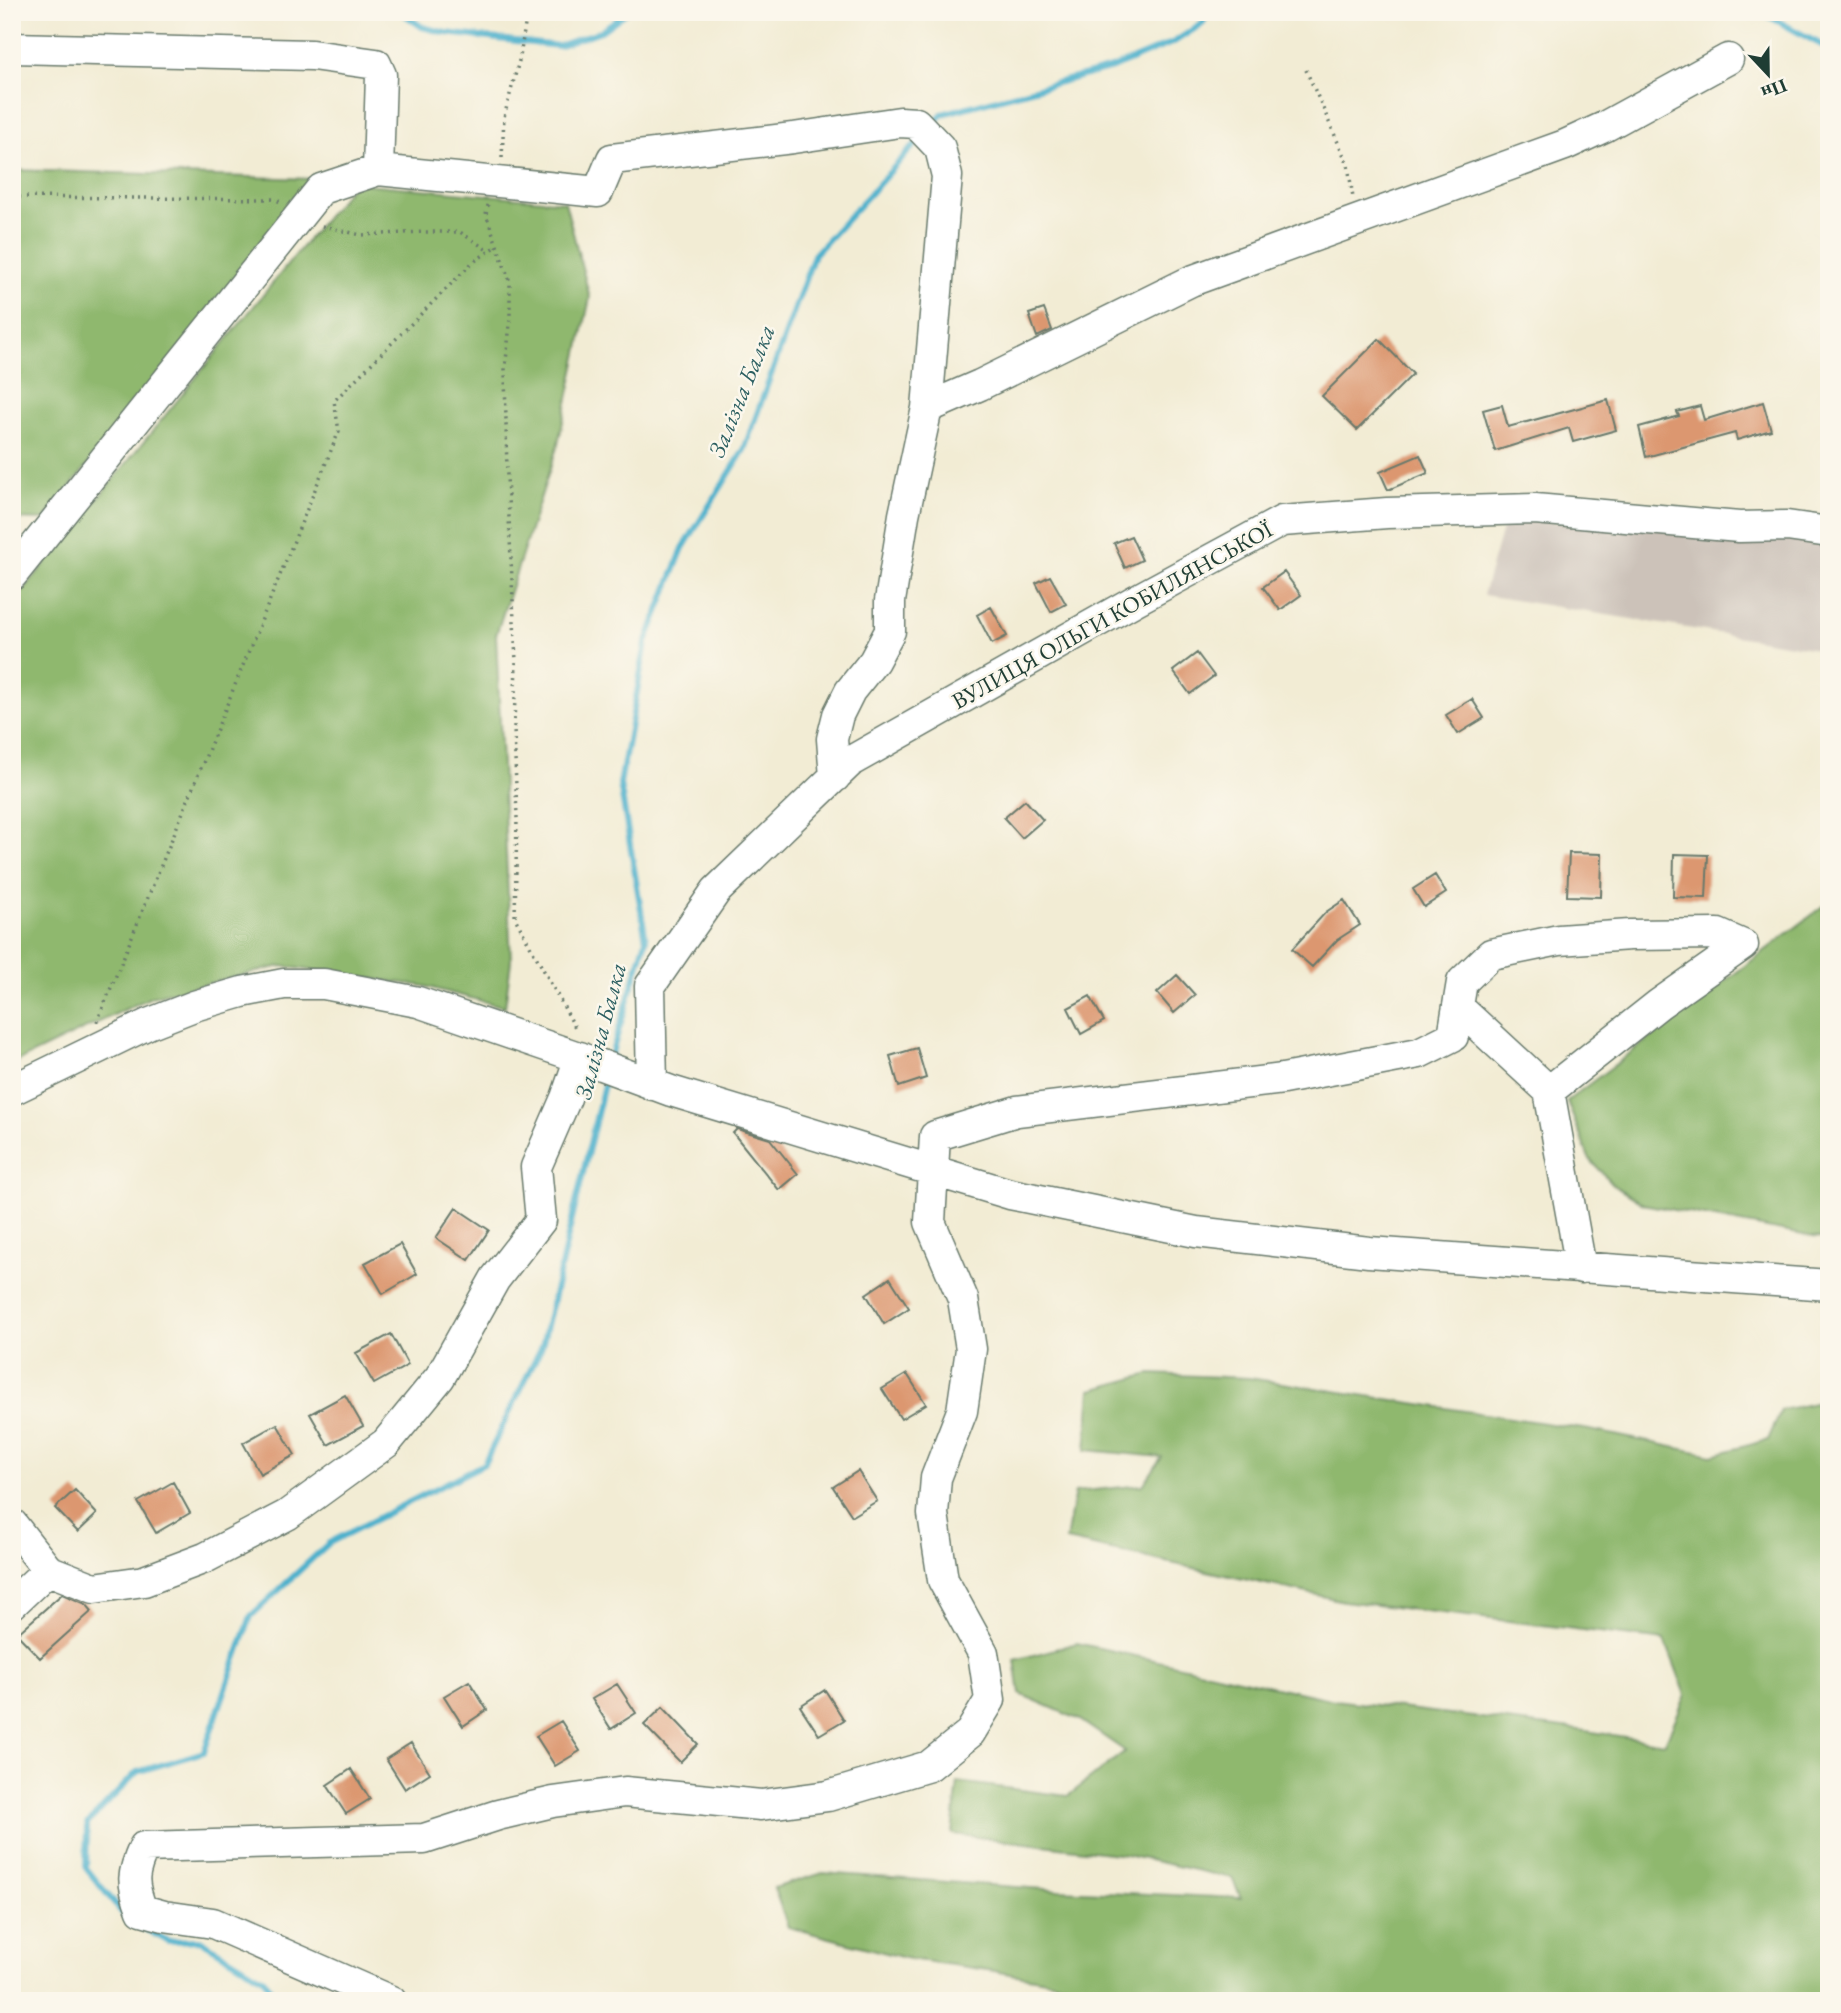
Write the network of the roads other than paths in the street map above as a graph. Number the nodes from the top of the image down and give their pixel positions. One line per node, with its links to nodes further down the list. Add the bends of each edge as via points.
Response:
1 (12, 48): 3 (street, via 312,55 376,64 381,75)
2 (1728, 59): 4 (street, via 1565,145 1191,281)
3 (378, 170): 4 (street, via 598,192 612,159 900,122 926,132 943,156 947,176); 6 (street, via 321,189)
4 (927, 408): 7 (street, via 904,515 890,601 890,631 838,715 832,739)
5 (1829, 532): 7 (street, ВУЛИЦЯ ОЛЬГИ КОБИЛЯНСЬКОЇ, via 1535,509 1282,520 851,761)
6 (12, 575)
7 (835, 777): 10 (street, ВУЛИЦЯ ОЛЬГИ КОБИЛЯНСЬКОЇ, via 716,891 650,986)
8 (1458, 1007): 12 (street); 12 (street, via 1462,982 1491,954 1559,940 1630,935 1718,934 1743,945); 13 (street, via 1453,1036 1419,1053 1283,1079 1017,1111 935,1136)
9 (589, 1060): 10 (street); 11 (street, via 418,1002 324,984 284,984 194,1006); 17 (street, via 566,1098 537,1167 541,1220 495,1279 440,1377 386,1443 287,1515 205,1558 144,1581 94,1588)
10 (649, 1084): 13 (street)
11 (12, 1090)
12 (1549, 1091): 14 (street)
13 (933, 1170): 14 (street, via 1010,1194 1196,1232 1369,1252); 19 (street, via 930,1222 963,1299 971,1349 962,1411 936,1478 933,1514 943,1580 983,1653 990,1700 970,1733 929,1766 828,1796 761,1805 625,1792 553,1802 424,1839 144,1847 133,1871 142,1910 212,1923)
14 (1581, 1268): 15 (street)
15 (1829, 1285)
16 (12, 1524): 17 (street)
17 (48, 1570): 18 (street)
18 (12, 1604)
19 (391, 2001)

